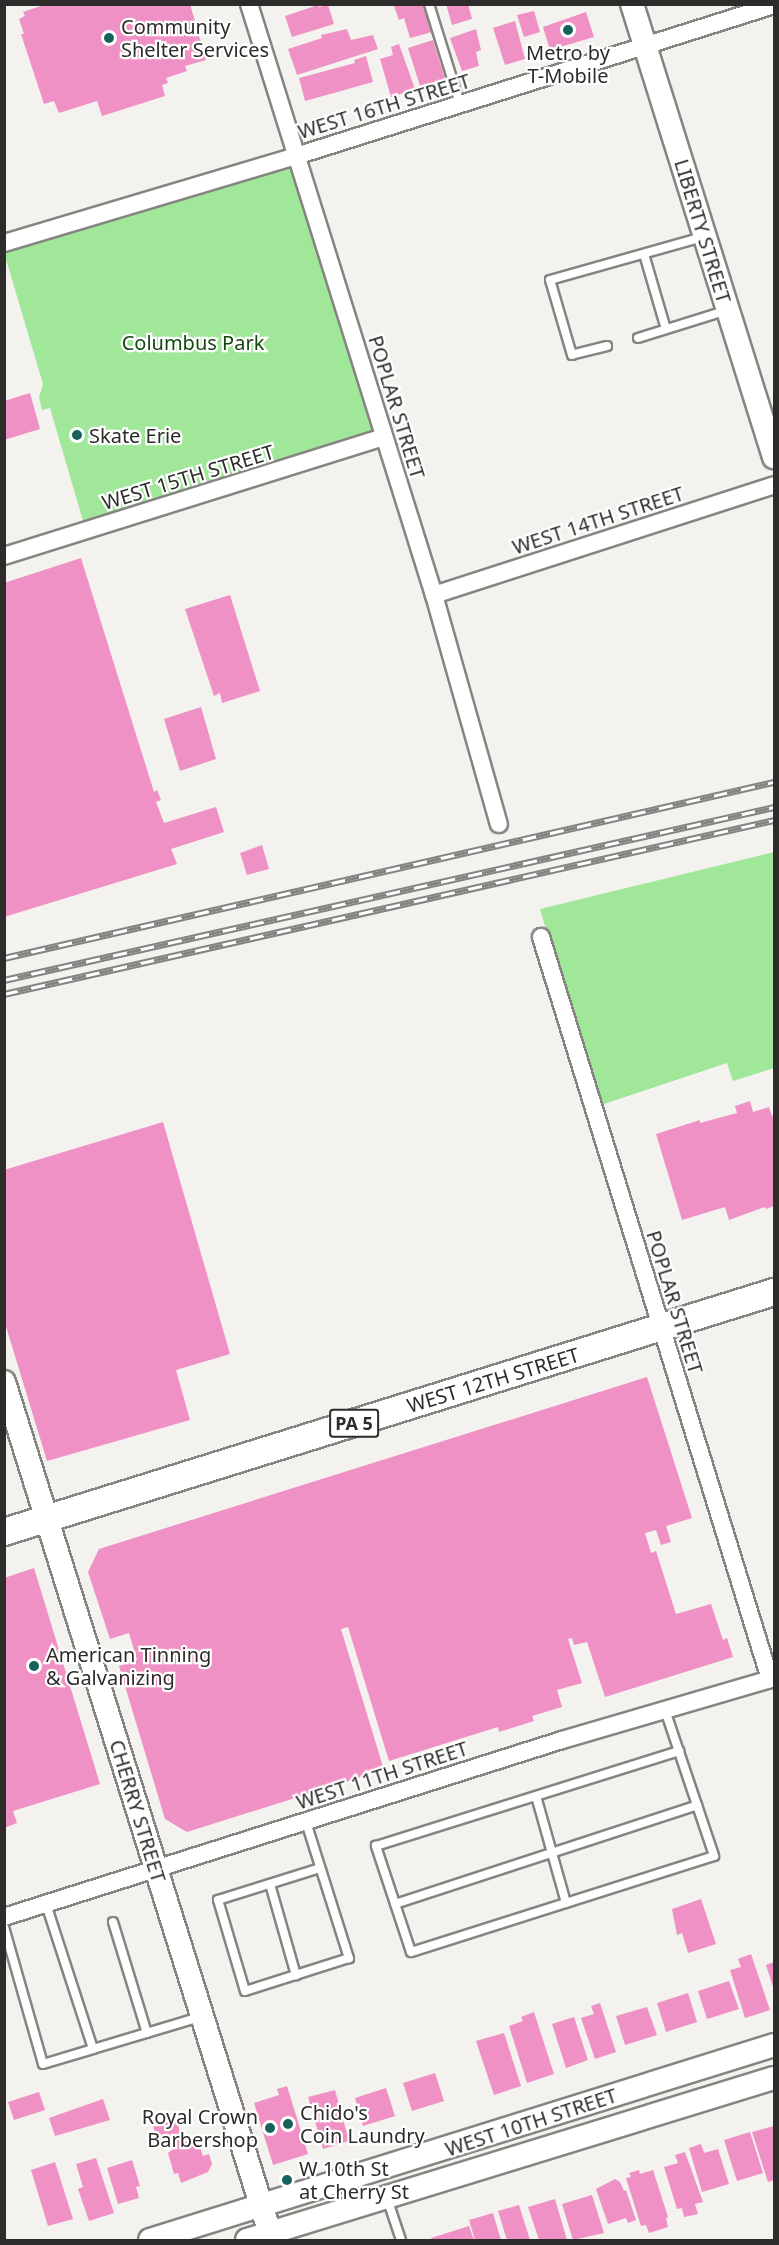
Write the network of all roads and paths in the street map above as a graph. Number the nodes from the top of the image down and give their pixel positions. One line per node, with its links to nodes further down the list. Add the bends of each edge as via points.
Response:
1 (249, 4): 7 (street, POPLAR STREET)
2 (429, 4): 6 (lane)
3 (632, 4): 5 (street, LIBERTY STREET)
4 (774, 5): 5 (street, WEST 16TH STREET)
5 (646, 46): 6 (street, WEST 16TH STREET); 8 (street, LIBERTY STREET)
6 (460, 104): 7 (street, WEST 16TH STREET)
7 (296, 156): 9 (street, WEST 16TH STREET); 15 (street, POPLAR STREET)
8 (705, 237): 10 (lane); 11 (street, LIBERTY STREET)
9 (4, 243)
10 (644, 254): 12 (lane); 14 (lane, via 550,280 572,355)
11 (728, 310): 12 (lane); 16 (street, LIBERTY STREET)
12 (666, 329): 13 (lane)
13 (638, 338)
14 (607, 346)
15 (384, 437): 18 (street, WEST 15TH STREET); 19 (street, POPLAR STREET)
16 (774, 457)
17 (774, 485): 19 (street, WEST 14TH STREET)
18 (4, 556)
19 (434, 595): 20 (street, POPLAR STREET)
20 (499, 824)
21 (541, 937): 23 (street, POPLAR STREET)
22 (774, 1292): 23 (main road, WEST 12TH STREET / PA 5)
23 (660, 1328): 25 (main road, WEST 12TH STREET / PA 5); 27 (street, POPLAR STREET)
24 (4, 1382): 25 (street, CHERRY STREET)
25 (47, 1519): 26 (main road, WEST 12TH STREET / PA 5); 35 (street, CHERRY STREET)
26 (4, 1532)
27 (772, 1678): 28 (street, WEST 11TH STREET)
28 (664, 1710): 29 (lane); 32 (street, WEST 11TH STREET)
29 (679, 1751): 30 (lane); 31 (lane)
30 (536, 1796): 33 (lane); 39 (lane, via 376,1846)
31 (697, 1805): 33 (lane); 37 (lane, via 714,1856)
32 (306, 1822): 34 (lane); 35 (street, WEST 11TH STREET)
33 (552, 1852): 37 (lane); 39 (lane)
34 (320, 1868): 36 (lane); 43 (lane, via 349,1958)
35 (156, 1870): 38 (street, WEST 11TH STREET); 44 (street, CHERRY STREET)
36 (270, 1884): 43 (lane); 43 (lane, via 218,1900 245,1991)
37 (566, 1903): 39 (lane, via 411,1952)
38 (46, 1904): 40 (street, WEST 11TH STREET); 47 (lane)
39 (395, 1904)
40 (4, 1917)
41 (113, 1922): 45 (lane)
42 (4, 1927): 47 (lane, via 43,2064)
43 (296, 1975)
44 (202, 2016): 45 (lane); 52 (street, CHERRY STREET)
45 (147, 2033): 47 (lane)
46 (774, 2045): 49 (street, WEST 10TH STREET)
47 (93, 2049)
48 (774, 2078): 50 (street, WEST 10TH STREET)
49 (567, 2110): 50 (street); 52 (street, WEST 10TH STREET)
50 (576, 2139): 51 (street, WEST 10TH STREET)
51 (387, 2198): 53 (street, WEST 10TH STREET); 56 (lane)
52 (262, 2206): 53 (street, CHERRY STREET); 54 (street, WEST 10TH STREET)
53 (271, 2237): 55 (street, WEST 10TH STREET)
54 (150, 2241)
55 (247, 2241)
56 (401, 2241)

